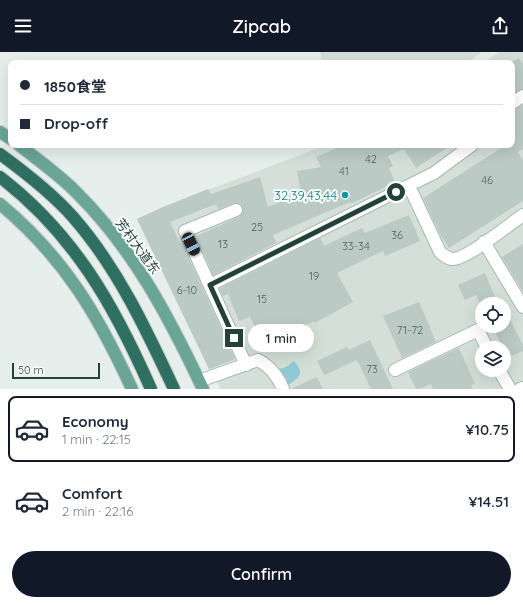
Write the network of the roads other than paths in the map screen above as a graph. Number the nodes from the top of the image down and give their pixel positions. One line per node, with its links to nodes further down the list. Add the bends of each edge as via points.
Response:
1 (23, 148): 16 (main road, 芳村大道东, via 75,190 119,241 168,316)
2 (468, 148): 5 (street, via 434,173)
3 (0, 154): 19 (highway, via 29,175 73,217 104,258 134,306)
4 (0, 177): 18 (highway, via 23,195 59,232 96,282 120,321)
5 (409, 186): 9 (street, via 440,252 446,257 454,259); 10 (street)
6 (0, 204): 17 (main road, via 41,242 76,286 107,336)
7 (236, 210): 10 (street, via 185,231)
8 (522, 217): 9 (street)
9 (484, 242): 11 (street)
10 (210, 285): 13 (street)
11 (523, 307)
12 (484, 341): 14 (street, via 478,330)
13 (246, 365): 16 (street); 20 (street, via 258,360 267,365 279,378)
14 (395, 370)
15 (503, 377): 21 (street)
16 (201, 385)
17 (132, 389)
18 (151, 389)
19 (174, 389)
20 (283, 389)
21 (510, 389)

